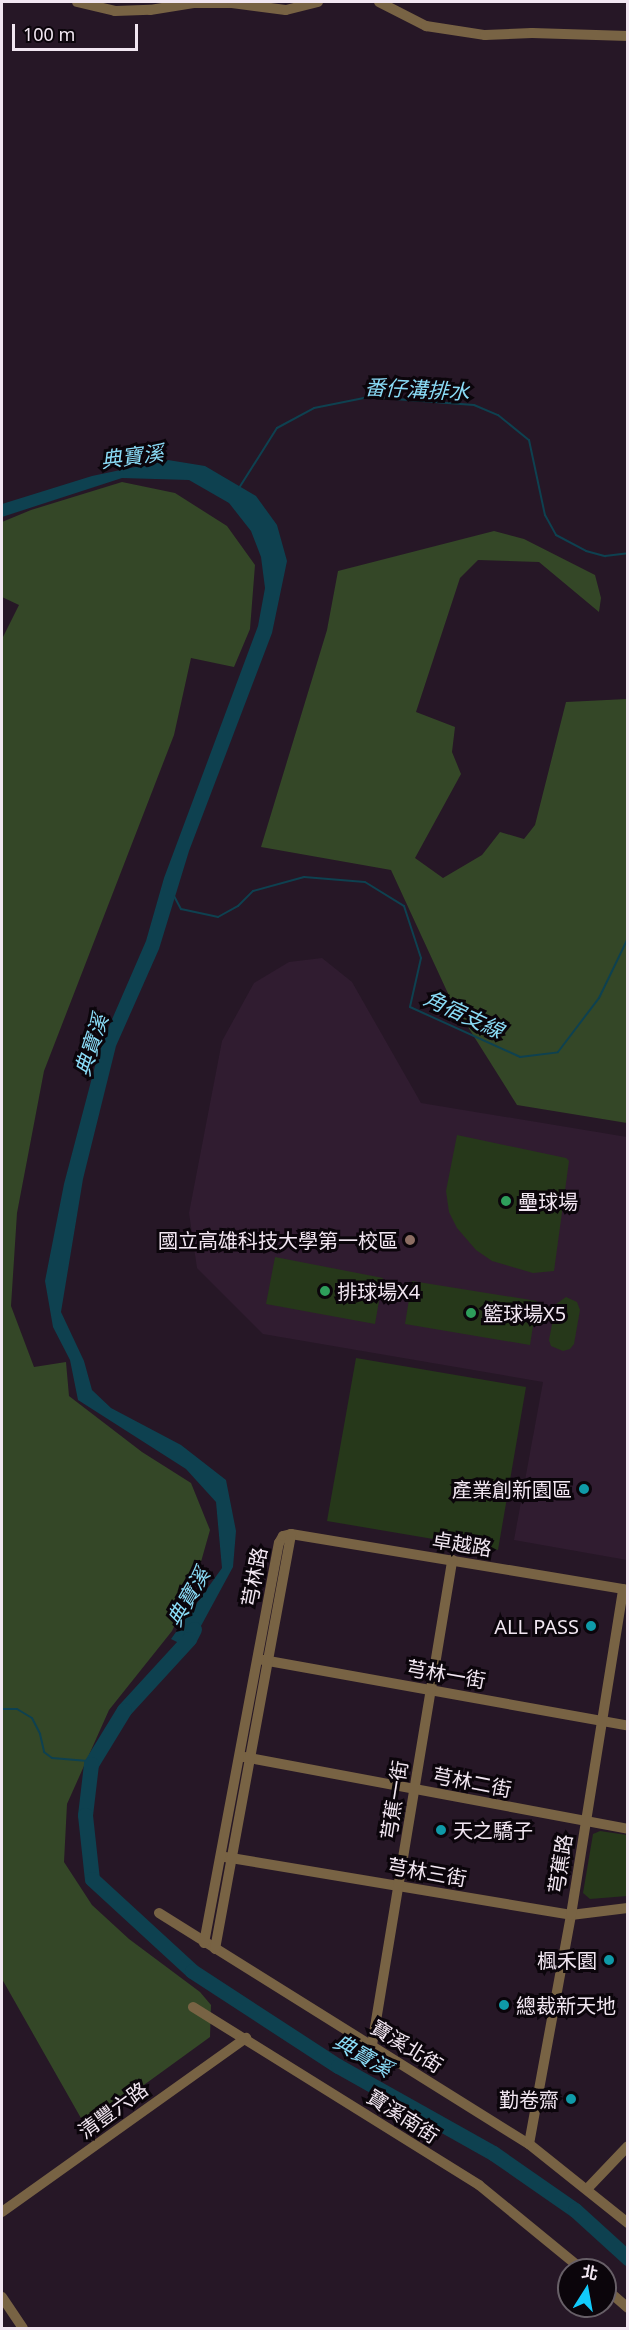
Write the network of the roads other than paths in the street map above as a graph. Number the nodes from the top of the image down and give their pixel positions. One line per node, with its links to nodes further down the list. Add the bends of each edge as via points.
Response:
1 (77, 2): 2 (street, via 115,11 193,3 286,10)
2 (318, 2)
3 (379, 2): 4 (street, via 426,26 485,35)
4 (627, 36)
5 (291, 1534): 6 (street, 卓越路); 8 (street, 芎林路, via 283,1536 279,1543)
6 (452, 1560): 7 (street, 卓越路); 9 (street, 芎蕉一街)
7 (626, 1590): 10 (street, 芎蕉路)
8 (263, 1660): 9 (street, 芎林一街); 12 (street, 芎林路); 13 (street, 芎林路)
9 (430, 1690): 10 (street, 芎林一街); 14 (street, 芎蕉一街)
10 (601, 1722): 11 (street, 芎林一街); 15 (street, 芎蕉路)
11 (627, 1726)
12 (238, 1756): 13 (street, 芎林二街); 17 (street, 芎林路)
13 (250, 1758): 14 (street, 芎林二街); 17 (street, 芎林路)
14 (414, 1789): 15 (street, 芎林二街); 18 (street, 芎蕉一街)
15 (586, 1822): 16 (street, 芎林二街); 21 (street, 芎蕉路)
16 (627, 1829)
17 (226, 1857): 18 (street, 芎林三街); 22 (street, 芎林路); 23 (street, 芎林路)
18 (399, 1886): 21 (street, 芎林三街); 26 (street, 芎蕉一街)
19 (627, 1908): 21 (street, 芎林三街)
20 (159, 1912): 22 (street, 寶溪北街)
21 (571, 1915): 27 (street, 芎蕉路)
22 (204, 1943): 23 (street, 寶溪北街)
23 (215, 1949): 26 (street, 寶溪北街)
24 (193, 2007): 25 (street, 寶溪南街)
25 (246, 2038): 30 (street, 清豐六路); 32 (street, 寶溪南街, via 480,2185)
26 (372, 2045): 27 (street, 寶溪北街)
27 (529, 2144): 29 (street, 寶溪北街)
28 (627, 2146): 29 (street)
29 (587, 2189): 31 (street, 寶溪北街)
30 (2, 2212)
31 (627, 2223)
32 (568, 2258)
33 (2, 2297): 34 (street)
34 (24, 2328)

